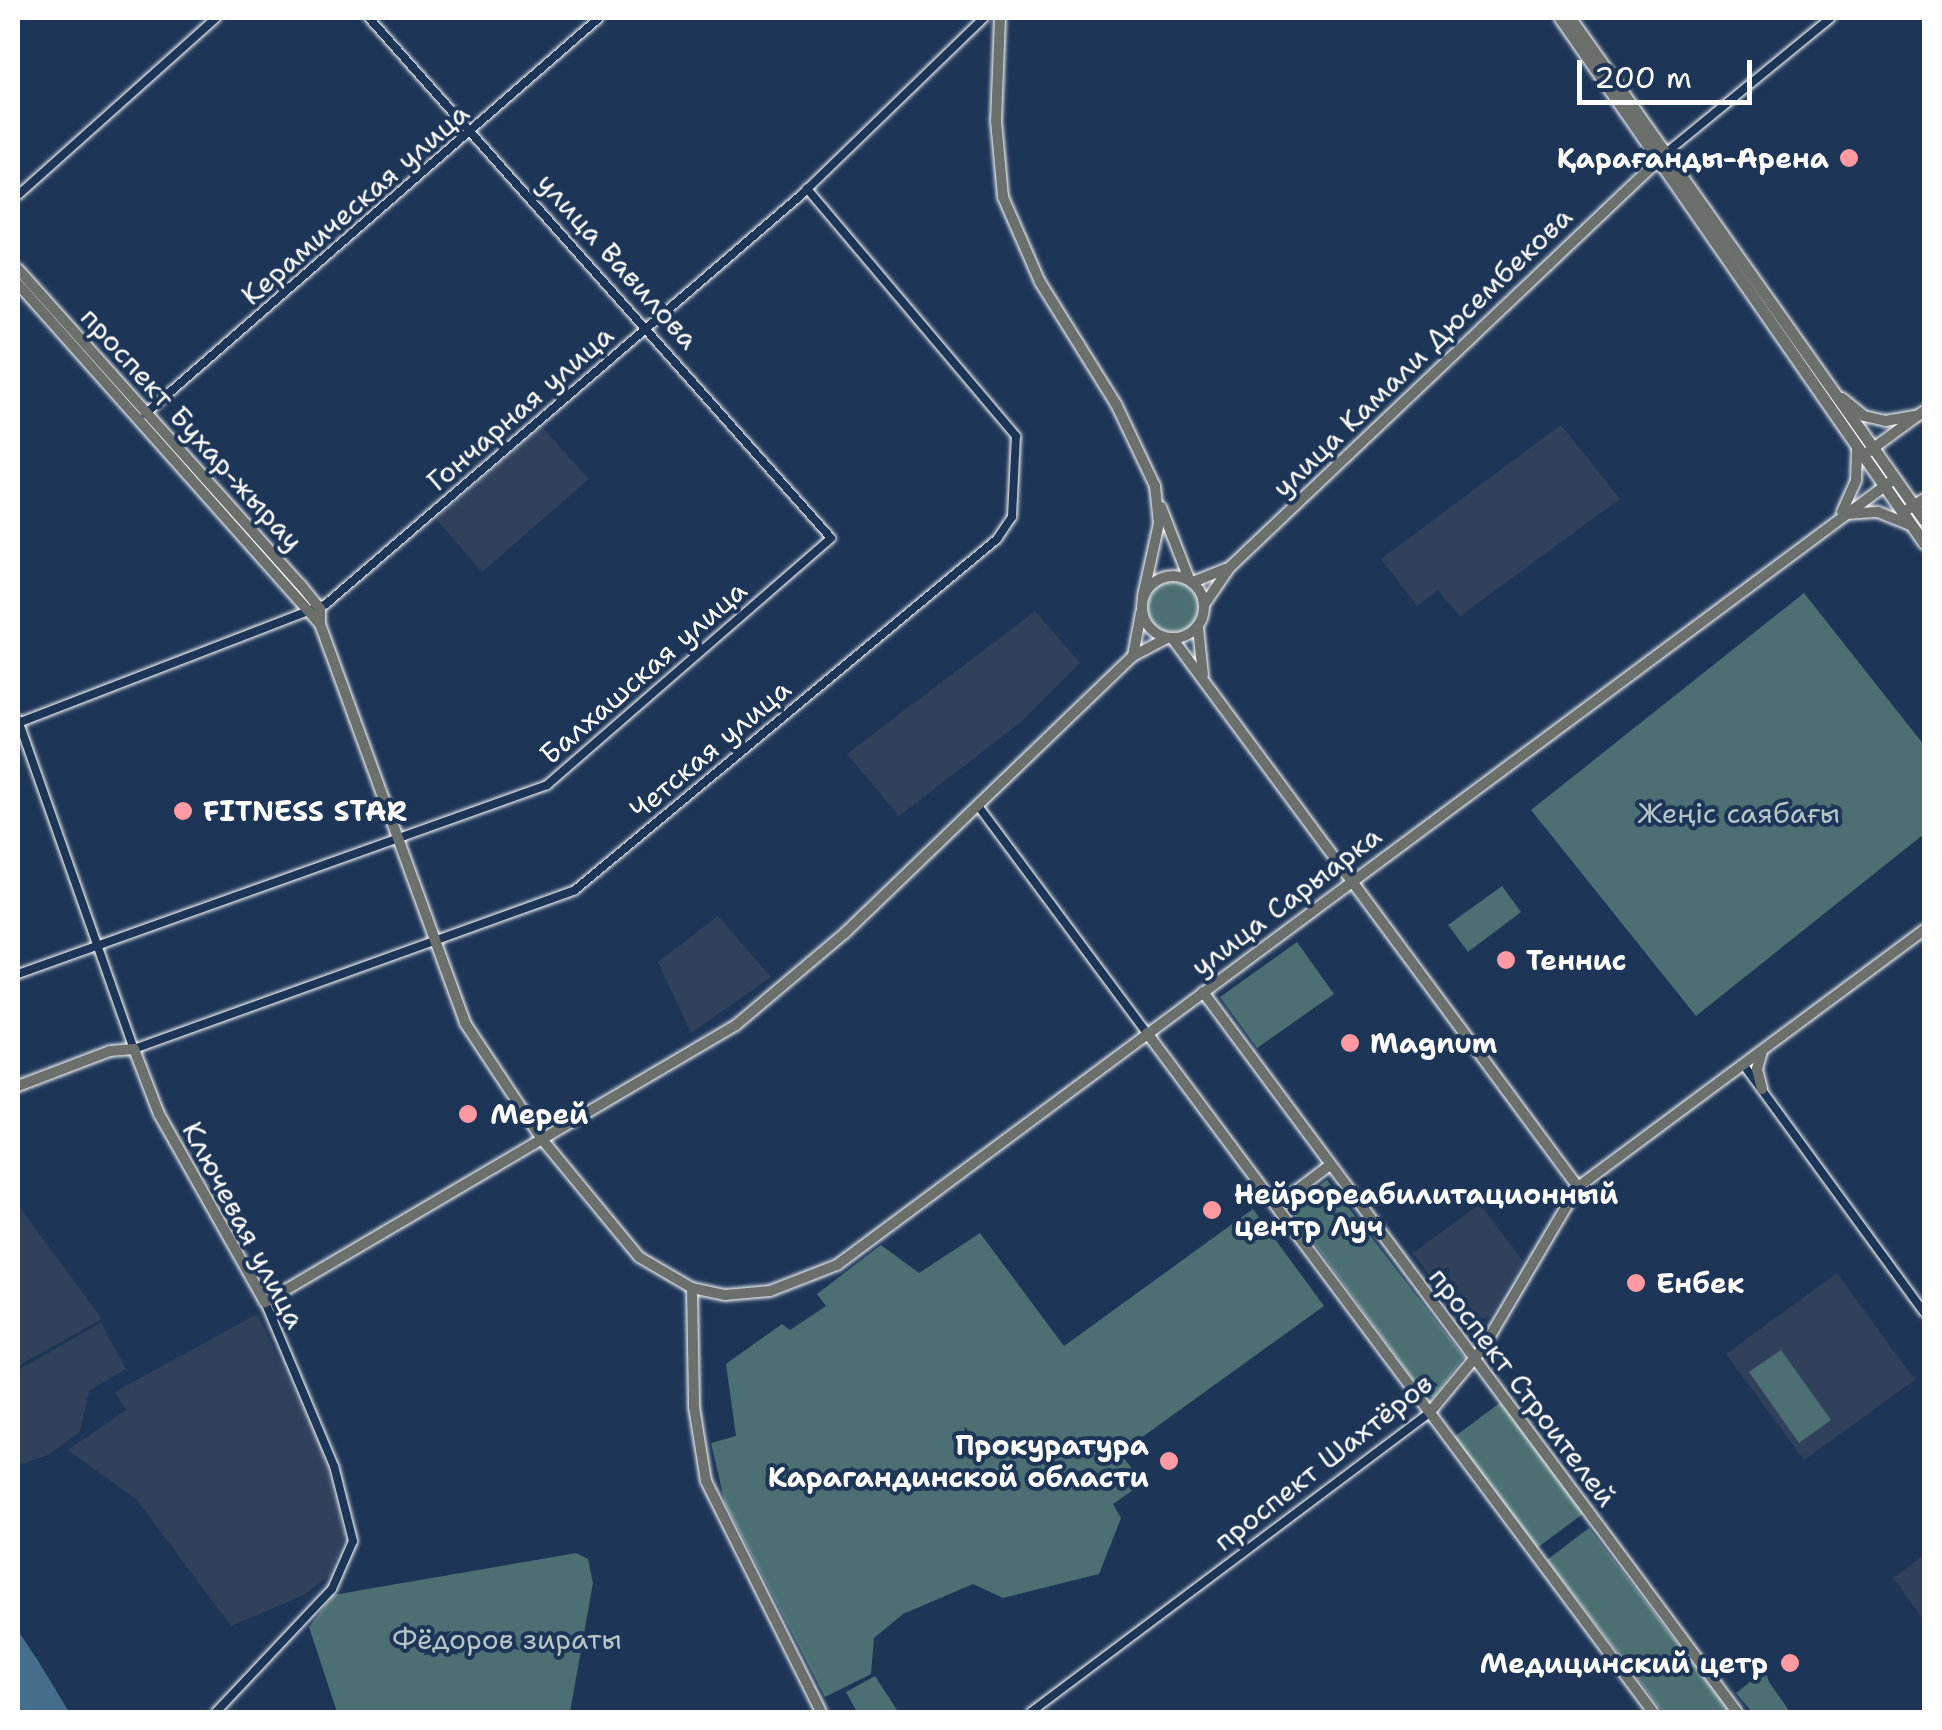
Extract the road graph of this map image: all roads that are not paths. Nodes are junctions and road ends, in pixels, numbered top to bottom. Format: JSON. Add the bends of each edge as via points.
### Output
{"nodes":[{"id":1,"x":216,"y":18,"type":"edge"},
{"id":2,"x":369,"y":18,"type":"edge"},
{"id":3,"x":599,"y":18,"type":"edge"},
{"id":4,"x":984,"y":18,"type":"edge"},
{"id":5,"x":1000,"y":18,"type":"edge"},
{"id":6,"x":1560,"y":18,"type":"edge"},
{"id":7,"x":1570,"y":18,"type":"edge"},
{"id":8,"x":1831,"y":18,"type":"edge"},
{"id":9,"x":473,"y":131,"type":"junction"},
{"id":10,"x":1663,"y":155,"type":"junction"},
{"id":11,"x":807,"y":189,"type":"junction"},
{"id":12,"x":18,"y":195,"type":"edge"},
{"id":13,"x":18,"y":269,"type":"edge"},
{"id":14,"x":18,"y":284,"type":"edge"},
{"id":15,"x":646,"y":328,"type":"junction"},
{"id":16,"x":1835,"y":393,"type":"junction"},
{"id":17,"x":1921,"y":413,"type":"edge"},
{"id":18,"x":143,"y":416,"type":"junction"},
{"id":19,"x":1865,"y":450,"type":"junction"},
{"id":20,"x":1890,"y":482,"type":"junction"},
{"id":21,"x":1158,"y":502,"type":"junction"},
{"id":22,"x":1914,"y":506,"type":"edge"},
{"id":23,"x":1841,"y":515,"type":"junction"},
{"id":24,"x":1919,"y":524,"type":"edge"},
{"id":25,"x":831,"y":538,"type":"joint"},
{"id":26,"x":1924,"y":543,"type":"edge"},
{"id":27,"x":1230,"y":567,"type":"junction"},
{"id":28,"x":1191,"y":581,"type":"junction"},
{"id":29,"x":1142,"y":602,"type":"junction"},
{"id":30,"x":1204,"y":605,"type":"junction"},
{"id":31,"x":316,"y":611,"type":"junction"},
{"id":32,"x":1201,"y":620,"type":"junction"},
{"id":33,"x":1170,"y":638,"type":"junction"},
{"id":34,"x":1133,"y":656,"type":"junction"},
{"id":35,"x":1206,"y":685,"type":"junction"},
{"id":36,"x":18,"y":722,"type":"edge"},
{"id":37,"x":980,"y":807,"type":"junction"},
{"id":38,"x":400,"y":840,"type":"junction"},
{"id":39,"x":1351,"y":880,"type":"junction"},
{"id":40,"x":1924,"y":930,"type":"edge"},
{"id":41,"x":436,"y":940,"type":"junction"},
{"id":42,"x":100,"y":943,"type":"junction"},
{"id":43,"x":18,"y":974,"type":"edge"},
{"id":44,"x":1202,"y":992,"type":"junction"},
{"id":45,"x":1147,"y":1033,"type":"junction"},
{"id":46,"x":1765,"y":1048,"type":"junction"},
{"id":47,"x":134,"y":1049,"type":"junction"},
{"id":48,"x":1744,"y":1064,"type":"junction"},
{"id":49,"x":18,"y":1086,"type":"edge"},
{"id":50,"x":1762,"y":1088,"type":"junction"},
{"id":51,"x":541,"y":1138,"type":"junction"},
{"id":52,"x":1330,"y":1165,"type":"junction"},
{"id":53,"x":1578,"y":1188,"type":"junction"},
{"id":54,"x":1276,"y":1206,"type":"junction"},
{"id":55,"x":692,"y":1288,"type":"junction"},
{"id":56,"x":265,"y":1302,"type":"junction"},
{"id":57,"x":1924,"y":1312,"type":"edge"},
{"id":58,"x":1475,"y":1359,"type":"junction"},
{"id":59,"x":1430,"y":1412,"type":"junction"},
{"id":60,"x":216,"y":1712,"type":"edge"},
{"id":61,"x":821,"y":1712,"type":"edge"},
{"id":62,"x":1031,"y":1712,"type":"edge"},
{"id":63,"x":1653,"y":1712,"type":"edge"},
{"id":64,"x":1736,"y":1712,"type":"edge"}],
"edges":[{"from":1,"to":12,"type":"street"},
{"from":2,"to":9,"type":"street","name":"улица Вавилова"},
{"from":3,"to":9,"type":"street","name":"Керамическая улица"},
{"from":4,"to":11,"type":"street","name":"Гончарная улица"},
{"from":5,"to":21,"type":"main road","via":[[996,150],[1011,226],[1142,452]]},
{"from":6,"to":10,"type":"highway"},
{"from":7,"to":10,"type":"highway"},
{"from":8,"to":10,"type":"street","name":"улица Камали Дюсембекова"},
{"from":9,"to":15,"type":"street","name":"улица Вавилова"},
{"from":9,"to":18,"type":"street","name":"Керамическая улица"},
{"from":10,"to":16,"type":"highway"},
{"from":10,"to":19,"type":"highway"},
{"from":10,"to":27,"type":"main road","name":"улица Камали Дюсембекова"},
{"from":11,"to":15,"type":"street","name":"Гончарная улица"},
{"from":11,"to":41,"type":"street","name":"Четская улица","via":[[1016,436],[1012,517],[997,539],[574,890]]},
{"from":13,"to":18,"type":"main road","name":"проспект Бухар-жырау"},
{"from":14,"to":18,"type":"main road","name":"проспект Бухар-жырау"},
{"from":15,"to":25,"type":"street","name":"улица Вавилова"},
{"from":15,"to":31,"type":"street","name":"Гончарная улица"},
{"from":16,"to":17,"type":"main road","via":[[1864,416],[1884,421]]},
{"from":16,"to":19,"type":"highway"},
{"from":17,"to":19,"type":"main road"},
{"from":18,"to":31,"type":"main road","name":"проспект Бухар-жырау"},
{"from":19,"to":20,"type":"highway"},
{"from":19,"to":23,"type":"main road"},
{"from":20,"to":22,"type":"highway"},
{"from":20,"to":23,"type":"main road","name":"улица Сарыарка"},
{"from":21,"to":28,"type":"main road"},
{"from":21,"to":29,"type":"main road"},
{"from":22,"to":24,"type":"highway"},
{"from":23,"to":24,"type":"main road","via":[[1878,512]]},
{"from":23,"to":39,"type":"main road","name":"улица Сарыарка"},
{"from":24,"to":26,"type":"highway"},
{"from":25,"to":38,"type":"street","name":"Балхашская улица","via":[[556,780]]},
{"from":27,"to":28,"type":"main road"},
{"from":27,"to":30,"type":"main road"},
{"from":28,"to":29,"type":"main road","via":[[1160,578]]},
{"from":28,"to":30,"type":"main road"},
{"from":29,"to":33,"type":"main road","via":[[1148,627]]},
{"from":29,"to":34,"type":"main road"},
{"from":30,"to":32,"type":"main road"},
{"from":31,"to":36,"type":"street","name":"Гончарная улица"},
{"from":31,"to":38,"type":"main road"},
{"from":32,"to":33,"type":"main road","via":[[1190,634]]},
{"from":32,"to":35,"type":"main road","via":[[1196,644]]},
{"from":33,"to":34,"type":"main road"},
{"from":33,"to":35,"type":"main road"},
{"from":34,"to":37,"type":"main road"},
{"from":35,"to":39,"type":"main road"},
{"from":36,"to":42,"type":"street","name":"Ключевая улица"},
{"from":37,"to":45,"type":"street"},
{"from":37,"to":51,"type":"main road","via":[[756,1010]]},
{"from":38,"to":41,"type":"main road"},
{"from":38,"to":42,"type":"street","name":"Балхашская улица"},
{"from":39,"to":44,"type":"main road","name":"улица Сарыарка"},
{"from":39,"to":53,"type":"main road"},
{"from":40,"to":46,"type":"main road","name":"проспект Шахтёров"},
{"from":41,"to":47,"type":"street","name":"Четская улица"},
{"from":41,"to":51,"type":"main road","via":[[465,1023]]},
{"from":42,"to":43,"type":"street","name":"Балхашская улица"},
{"from":42,"to":47,"type":"street","name":"Ключевая улица"},
{"from":44,"to":45,"type":"main road","name":"улица Сарыарка"},
{"from":44,"to":52,"type":"main road","name":"проспект Строителей"},
{"from":45,"to":54,"type":"main road"},
{"from":45,"to":55,"type":"main road","name":"улица Сарыарка","via":[[837,1264],[770,1291]]},
{"from":46,"to":48,"type":"main road","name":"проспект Шахтёров"},
{"from":46,"to":50,"type":"main road","via":[[1757,1067]]},
{"from":47,"to":49,"type":"main road","name":"Четская улица","via":[[110,1050]]},
{"from":47,"to":56,"type":"main road","name":"Ключевая улица","via":[[159,1114]]},
{"from":48,"to":50,"type":"street"},
{"from":48,"to":53,"type":"main road","name":"проспект Шахтёров"},
{"from":50,"to":57,"type":"street"},
{"from":51,"to":55,"type":"main road","via":[[622,1241]]},
{"from":51,"to":56,"type":"main road"},
{"from":52,"to":54,"type":"main road"},
{"from":52,"to":58,"type":"main road","name":"проспект Строителей"},
{"from":53,"to":58,"type":"main road","name":"проспект Шахтёров"},
{"from":54,"to":59,"type":"main road"},
{"from":55,"to":61,"type":"main road","via":[[694,1406],[706,1482]]},
{"from":56,"to":60,"type":"street","name":"Ключевая улица","via":[[334,1466],[353,1541],[332,1588]]},
{"from":58,"to":59,"type":"main road","name":"проспект Шахтёров"},
{"from":58,"to":64,"type":"main road","name":"проспект Строителей"},
{"from":59,"to":62,"type":"street","name":"проспект Шахтёров"},
{"from":59,"to":63,"type":"main road"}]}
